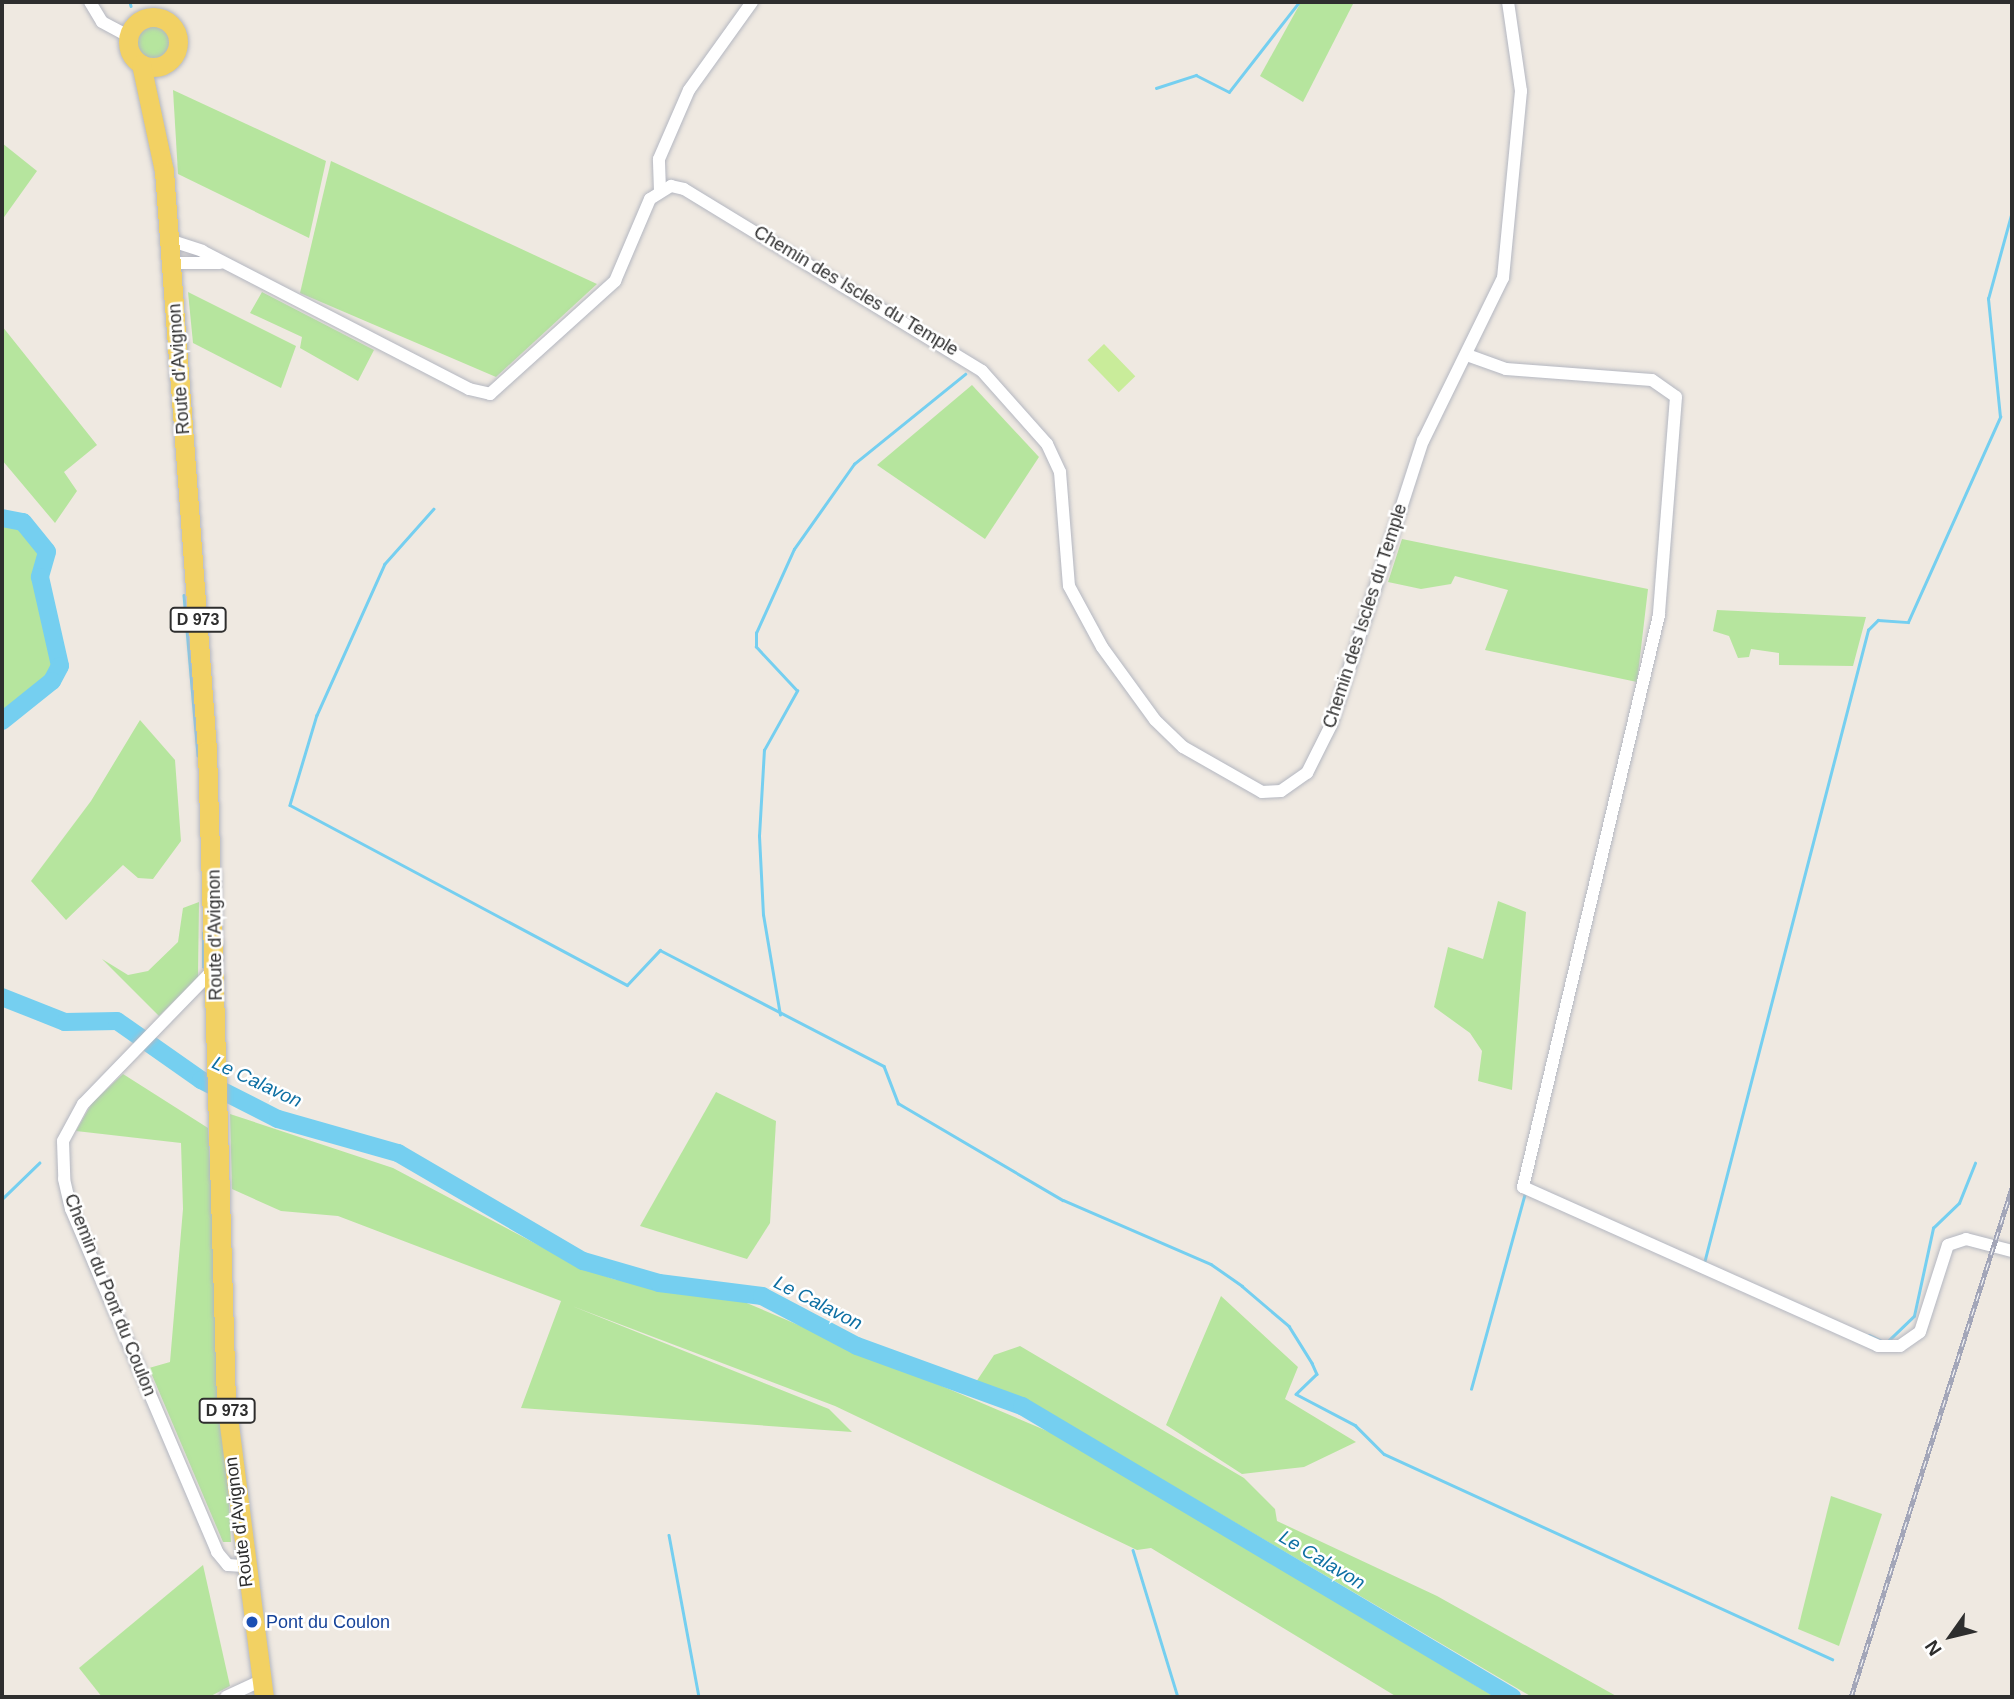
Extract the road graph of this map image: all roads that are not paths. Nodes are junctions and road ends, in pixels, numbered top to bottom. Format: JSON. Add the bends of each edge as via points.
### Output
{"nodes":[{"id":1,"x":90,"y":2,"type":"edge"},
{"id":2,"x":140,"y":2,"type":"edge"},
{"id":3,"x":752,"y":2,"type":"edge"},
{"id":4,"x":1508,"y":2,"type":"edge"},
{"id":5,"x":159,"y":10,"type":"edge"},
{"id":6,"x":133,"y":29,"type":"junction"},
{"id":7,"x":141,"y":64,"type":"junction"},
{"id":8,"x":165,"y":64,"type":"junction"},
{"id":9,"x":164,"y":171,"type":"junction"},
{"id":10,"x":660,"y":191,"type":"junction"},
{"id":11,"x":169,"y":240,"type":"junction"},
{"id":12,"x":171,"y":263,"type":"junction"},
{"id":13,"x":227,"y":264,"type":"junction"},
{"id":14,"x":1466,"y":355,"type":"junction"},
{"id":15,"x":216,"y":968,"type":"junction"},
{"id":16,"x":2012,"y":1251,"type":"edge"},
{"id":17,"x":244,"y":1566,"type":"junction"},
{"id":18,"x":262,"y":1689,"type":"edge"},
{"id":19,"x":226,"y":1697,"type":"edge"}],
"edges":[{"from":1,"to":6,"type":"street","via":[[102,22]]},
{"from":2,"to":6,"type":"main road"},
{"from":3,"to":10,"type":"street","via":[[700,68],[659,159]]},
{"from":4,"to":14,"type":"street","name":"Chemin des Iscles du Temple","via":[[1521,91],[1510,249]]},
{"from":5,"to":6,"type":"main road"},
{"from":5,"to":8,"type":"main road","via":[[179,40]]},
{"from":6,"to":7,"type":"main road","via":[[130,52]]},
{"from":7,"to":8,"type":"main road"},
{"from":7,"to":9,"type":"main road","name":"Route d'Avignon","number":"D 973"},
{"from":8,"to":9,"type":"main road","name":"Route d'Avignon","number":"D 973"},
{"from":9,"to":11,"type":"main road","name":"Route d'Avignon","number":"D 973"},
{"from":10,"to":13,"type":"street","via":[[603,295],[491,394],[468,389]]},
{"from":10,"to":14,"type":"street","name":"Chemin des Iscles du Temple","via":[[684,189],[706,200],[982,372],[1047,444],[1060,472],[1069,586],[1101,647],[1155,720],[1183,747],[1262,792],[1297,785],[1331,725],[1407,484]]},
{"from":11,"to":12,"type":"main road","name":"Route d'Avignon","number":"D 973"},
{"from":11,"to":13,"type":"street"},
{"from":12,"to":13,"type":"street"},
{"from":12,"to":15,"type":"main road","name":"Route d'Avignon","number":"D 973"},
{"from":14,"to":16,"type":"street","via":[[1506,369],[1652,380],[1676,397],[1658,615],[1523,1187],[1878,1346],[1900,1346],[1920,1332],[1948,1245],[1966,1239]]},
{"from":15,"to":17,"type":"main road","name":"Route d'Avignon","number":"D 973","via":[[226,1401]]},
{"from":15,"to":17,"type":"street","name":"Chemin du Pont du Coulon","via":[[83,1104],[63,1141],[71,1209],[217,1552],[229,1565]]},
{"from":17,"to":18,"type":"main road","name":"Route d'Avignon","number":"D 973"},
{"from":18,"to":19,"type":"street"}]}
